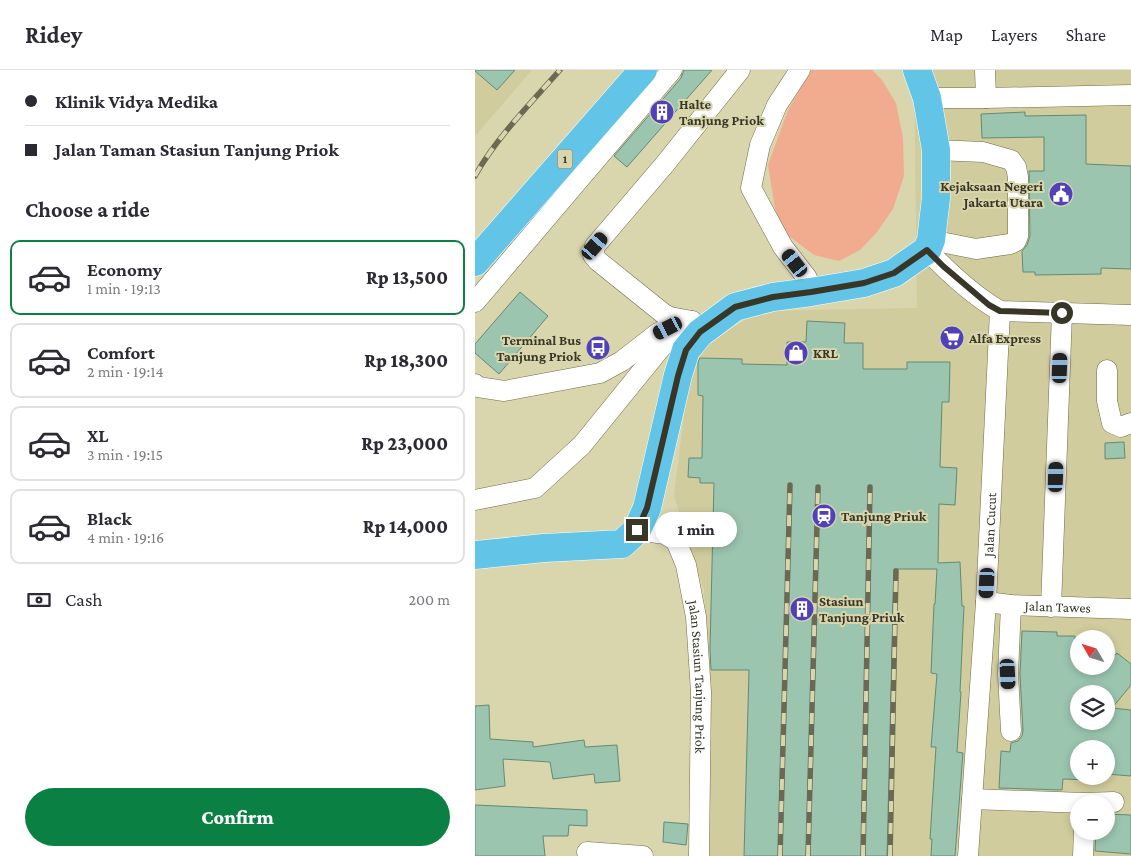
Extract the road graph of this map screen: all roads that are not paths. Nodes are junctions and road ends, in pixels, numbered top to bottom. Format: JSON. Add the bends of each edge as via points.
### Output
{"nodes":[{"id":1,"x":643,"y":70,"type":"edge"},
{"id":2,"x":672,"y":70,"type":"edge"},
{"id":3,"x":740,"y":70,"type":"edge"},
{"id":4,"x":800,"y":70,"type":"edge"},
{"id":5,"x":917,"y":70,"type":"edge"},
{"id":6,"x":985,"y":70,"type":"edge"},
{"id":7,"x":1131,"y":95,"type":"edge"},
{"id":8,"x":927,"y":98,"type":"junction"},
{"id":9,"x":986,"y":98,"type":"junction"},
{"id":10,"x":936,"y":150,"type":"junction"},
{"id":11,"x":539,"y":227,"type":"junction"},
{"id":12,"x":929,"y":245,"type":"junction"},
{"id":13,"x":481,"y":255,"type":"edge"},
{"id":14,"x":811,"y":292,"type":"junction"},
{"id":15,"x":475,"y":302,"type":"edge"},
{"id":16,"x":735,"y":307,"type":"junction"},
{"id":17,"x":1000,"y":311,"type":"junction"},
{"id":18,"x":1062,"y":313,"type":"junction"},
{"id":19,"x":1131,"y":315,"type":"edge"},
{"id":20,"x":692,"y":321,"type":"junction"},
{"id":21,"x":1107,"y":370,"type":"dead end"},
{"id":22,"x":475,"y":384,"type":"edge"},
{"id":23,"x":1131,"y":423,"type":"edge"},
{"id":24,"x":475,"y":500,"type":"edge"},
{"id":25,"x":637,"y":530,"type":"junction"},
{"id":26,"x":475,"y":555,"type":"edge"},
{"id":27,"x":985,"y":602,"type":"junction"},
{"id":28,"x":1011,"y":605,"type":"junction"},
{"id":29,"x":1051,"y":606,"type":"junction"},
{"id":30,"x":1131,"y":610,"type":"edge"},
{"id":31,"x":981,"y":674,"type":"junction"},
{"id":32,"x":1008,"y":674,"type":"junction"},
{"id":33,"x":1011,"y":731,"type":"dead end"},
{"id":34,"x":972,"y":799,"type":"junction"},
{"id":35,"x":1070,"y":802,"type":"edge"},
{"id":36,"x":1084,"y":840,"type":"edge"},
{"id":37,"x":587,"y":852,"type":"dead end"},
{"id":38,"x":643,"y":856,"type":"edge"},
{"id":39,"x":699,"y":856,"type":"edge"},
{"id":40,"x":968,"y":856,"type":"edge"},
{"id":41,"x":1083,"y":856,"type":"edge"}],
"edges":[{"from":1,"to":13,"type":"highway","number":"1"},
{"from":2,"to":11,"type":"street"},
{"from":3,"to":20,"type":"street","via":[[595,246],[593,255],[663,314]]},
{"from":4,"to":14,"type":"street","via":[[777,105],[760,145],[751,188],[783,248],[807,278]]},
{"from":5,"to":8,"type":"highway"},
{"from":6,"to":9,"type":"street"},
{"from":7,"to":9,"type":"street"},
{"from":8,"to":9,"type":"street"},
{"from":8,"to":10,"type":"highway"},
{"from":10,"to":12,"type":"highway","via":[[936,198]]},
{"from":10,"to":12,"type":"street","via":[[983,152],[1011,160],[1018,177],[1018,236],[1010,244],[976,249]]},
{"from":11,"to":13,"type":"street","via":[[520,237],[494,243]]},
{"from":11,"to":15,"type":"street"},
{"from":12,"to":14,"type":"highway","via":[[894,273],[864,283]]},
{"from":12,"to":17,"type":"street","via":[[943,266]]},
{"from":14,"to":16,"type":"highway"},
{"from":16,"to":20,"type":"street"},
{"from":16,"to":25,"type":"highway","via":[[700,332],[686,350],[647,508]]},
{"from":17,"to":18,"type":"street"},
{"from":17,"to":27,"type":"street","name":"Jalan Cucut"},
{"from":18,"to":19,"type":"street"},
{"from":18,"to":29,"type":"street"},
{"from":20,"to":22,"type":"street","via":[[658,333],[622,361],[600,373],[504,391]]},
{"from":20,"to":24,"type":"street","via":[[664,344],[583,445],[535,488]]},
{"from":21,"to":23,"type":"street","via":[[1107,401],[1112,423],[1121,427]]},
{"from":25,"to":26,"type":"highway","via":[[622,544]]},
{"from":25,"to":39,"type":"street","name":"Jalan Stasiun Tanjung Priok","via":[[665,534],[676,541],[686,565],[696,617],[701,692]]},
{"from":27,"to":28,"type":"street","name":"Jalan Tawes"},
{"from":27,"to":31,"type":"street","name":"Jalan Cucut"},
{"from":28,"to":29,"type":"street","name":"Jalan Tawes"},
{"from":28,"to":32,"type":"street"},
{"from":29,"to":30,"type":"street","name":"Jalan Tawes"},
{"from":31,"to":32,"type":"street"},
{"from":31,"to":34,"type":"street","name":"Jalan Cucut"},
{"from":32,"to":33,"type":"street"},
{"from":34,"to":35,"type":"street"},
{"from":34,"to":40,"type":"street","name":"Jalan Cucut"},
{"from":36,"to":41,"type":"street"},
{"from":37,"to":38,"type":"street"}]}
